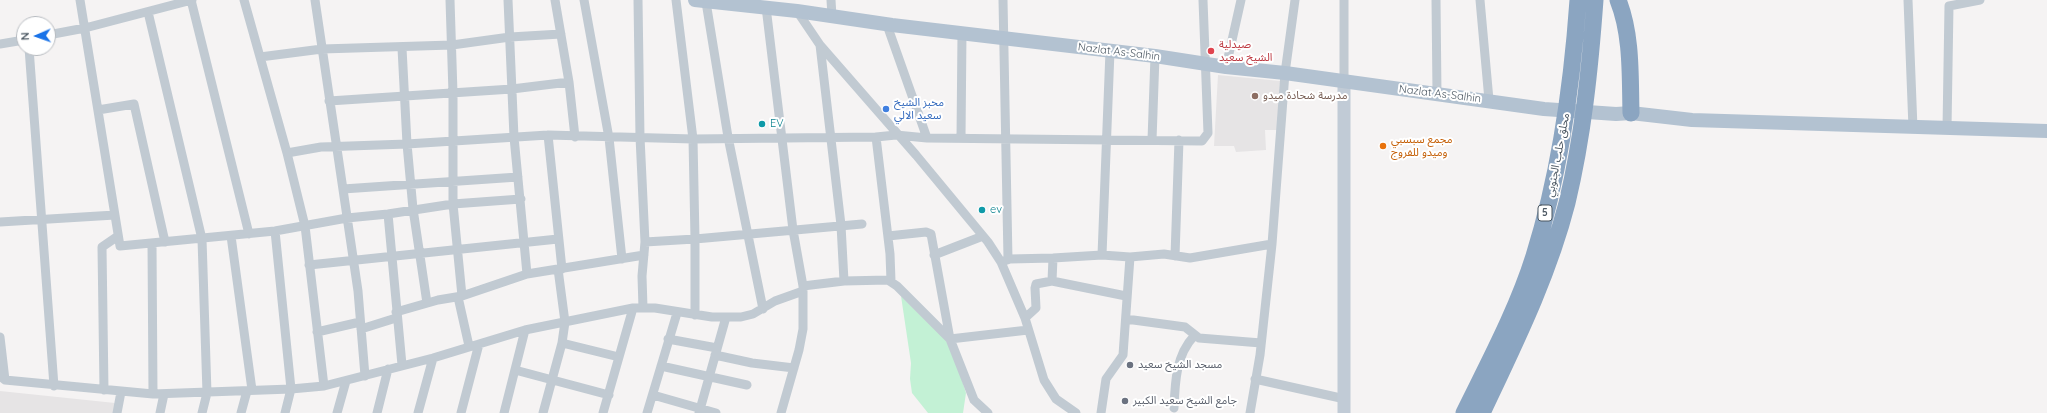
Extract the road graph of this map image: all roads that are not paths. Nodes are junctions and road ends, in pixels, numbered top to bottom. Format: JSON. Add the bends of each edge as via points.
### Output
{"nodes":[{"id":1,"x":80,"y":0,"type":"edge"},
{"id":2,"x":192,"y":0,"type":"edge"},
{"id":3,"x":244,"y":0,"type":"edge"},
{"id":4,"x":315,"y":0,"type":"edge"},
{"id":5,"x":450,"y":0,"type":"edge"},
{"id":6,"x":508,"y":0,"type":"edge"},
{"id":7,"x":555,"y":0,"type":"edge"},
{"id":8,"x":584,"y":0,"type":"edge"},
{"id":9,"x":638,"y":0,"type":"edge"},
{"id":10,"x":676,"y":0,"type":"edge"},
{"id":11,"x":831,"y":0,"type":"edge"},
{"id":12,"x":1003,"y":0,"type":"edge"},
{"id":13,"x":1203,"y":0,"type":"edge"},
{"id":14,"x":1240,"y":0,"type":"edge"},
{"id":15,"x":1295,"y":0,"type":"edge"},
{"id":16,"x":1344,"y":0,"type":"edge"},
{"id":17,"x":1436,"y":0,"type":"edge"},
{"id":18,"x":1480,"y":0,"type":"edge"},
{"id":19,"x":1578,"y":0,"type":"edge"},
{"id":20,"x":1595,"y":0,"type":"edge"},
{"id":21,"x":1618,"y":0,"type":"edge"},
{"id":22,"x":1908,"y":0,"type":"edge"},
{"id":23,"x":1980,"y":0,"type":"edge"},
{"id":24,"x":700,"y":1,"type":"edge"},
{"id":25,"x":744,"y":2,"type":"edge"},
{"id":26,"x":766,"y":7,"type":"junction"},
{"id":27,"x":788,"y":7,"type":"edge"},
{"id":28,"x":148,"y":12,"type":"junction"},
{"id":29,"x":832,"y":16,"type":"junction"},
{"id":30,"x":886,"y":25,"type":"junction"},
{"id":31,"x":84,"y":28,"type":"junction"},
{"id":32,"x":962,"y":33,"type":"junction"},
{"id":33,"x":56,"y":34,"type":"edge"},
{"id":34,"x":561,"y":34,"type":"junction"},
{"id":35,"x":510,"y":37,"type":"junction"},
{"id":36,"x":1004,"y":37,"type":"junction"},
{"id":37,"x":16,"y":41,"type":"edge"},
{"id":38,"x":0,"y":44,"type":"edge"},
{"id":39,"x":452,"y":45,"type":"junction"},
{"id":40,"x":820,"y":46,"type":"junction"},
{"id":41,"x":402,"y":48,"type":"junction"},
{"id":42,"x":322,"y":49,"type":"junction"},
{"id":43,"x":1110,"y":51,"type":"junction"},
{"id":44,"x":30,"y":56,"type":"edge"},
{"id":45,"x":1155,"y":56,"type":"junction"},
{"id":46,"x":260,"y":57,"type":"junction"},
{"id":47,"x":1204,"y":64,"type":"junction"},
{"id":48,"x":1226,"y":67,"type":"junction"},
{"id":49,"x":1285,"y":73,"type":"junction"},
{"id":50,"x":569,"y":82,"type":"junction"},
{"id":51,"x":1344,"y":82,"type":"junction"},
{"id":52,"x":512,"y":89,"type":"junction"},
{"id":53,"x":453,"y":93,"type":"junction"},
{"id":54,"x":1437,"y":93,"type":"junction"},
{"id":55,"x":404,"y":95,"type":"junction"},
{"id":56,"x":1489,"y":100,"type":"junction"},
{"id":57,"x":329,"y":101,"type":"junction"},
{"id":58,"x":98,"y":110,"type":"junction"},
{"id":59,"x":1624,"y":114,"type":"junction"},
{"id":60,"x":1913,"y":128,"type":"junction"},
{"id":61,"x":1947,"y":128,"type":"junction"},
{"id":62,"x":2047,"y":130,"type":"edge"},
{"id":63,"x":896,"y":134,"type":"junction"},
{"id":64,"x":548,"y":135,"type":"junction"},
{"id":65,"x":514,"y":137,"type":"junction"},
{"id":66,"x":575,"y":137,"type":"junction"},
{"id":67,"x":640,"y":137,"type":"junction"},
{"id":68,"x":728,"y":137,"type":"junction"},
{"id":69,"x":781,"y":137,"type":"junction"},
{"id":70,"x":831,"y":137,"type":"junction"},
{"id":71,"x":876,"y":137,"type":"junction"},
{"id":72,"x":609,"y":138,"type":"junction"},
{"id":73,"x":927,"y":138,"type":"junction"},
{"id":74,"x":961,"y":138,"type":"junction"},
{"id":75,"x":693,"y":139,"type":"junction"},
{"id":76,"x":1005,"y":139,"type":"junction"},
{"id":77,"x":1108,"y":139,"type":"junction"},
{"id":78,"x":1152,"y":140,"type":"junction"},
{"id":79,"x":1179,"y":140,"type":"junction"},
{"id":80,"x":453,"y":141,"type":"junction"},
{"id":81,"x":407,"y":144,"type":"junction"},
{"id":82,"x":337,"y":148,"type":"junction"},
{"id":83,"x":287,"y":152,"type":"junction"},
{"id":84,"x":518,"y":177,"type":"junction"},
{"id":85,"x":453,"y":181,"type":"junction"},
{"id":86,"x":410,"y":184,"type":"junction"},
{"id":87,"x":343,"y":189,"type":"junction"},
{"id":88,"x":521,"y":199,"type":"junction"},
{"id":89,"x":453,"y":204,"type":"junction"},
{"id":90,"x":413,"y":210,"type":"junction"},
{"id":91,"x":388,"y":214,"type":"junction"},
{"id":92,"x":115,"y":215,"type":"junction"},
{"id":93,"x":347,"y":218,"type":"junction"},
{"id":94,"x":42,"y":219,"type":"junction"},
{"id":95,"x":0,"y":222,"type":"edge"},
{"id":96,"x":862,"y":224,"type":"dead end"},
{"id":97,"x":841,"y":225,"type":"junction"},
{"id":98,"x":305,"y":226,"type":"junction"},
{"id":99,"x":793,"y":230,"type":"junction"},
{"id":100,"x":275,"y":231,"type":"junction"},
{"id":101,"x":249,"y":234,"type":"junction"},
{"id":102,"x":746,"y":234,"type":"junction"},
{"id":103,"x":118,"y":236,"type":"junction"},
{"id":104,"x":230,"y":236,"type":"junction"},
{"id":105,"x":888,"y":236,"type":"junction"},
{"id":106,"x":983,"y":236,"type":"junction"},
{"id":107,"x":202,"y":239,"type":"junction"},
{"id":108,"x":558,"y":239,"type":"junction"},
{"id":109,"x":695,"y":239,"type":"junction"},
{"id":110,"x":165,"y":242,"type":"junction"},
{"id":111,"x":524,"y":242,"type":"junction"},
{"id":112,"x":645,"y":242,"type":"junction"},
{"id":113,"x":152,"y":243,"type":"junction"},
{"id":114,"x":1272,"y":244,"type":"junction"},
{"id":115,"x":456,"y":250,"type":"junction"},
{"id":116,"x":420,"y":254,"type":"junction"},
{"id":117,"x":644,"y":255,"type":"junction"},
{"id":118,"x":934,"y":255,"type":"junction"},
{"id":119,"x":1102,"y":255,"type":"junction"},
{"id":120,"x":1130,"y":256,"type":"junction"},
{"id":121,"x":1175,"y":256,"type":"junction"},
{"id":122,"x":391,"y":257,"type":"junction"},
{"id":123,"x":1053,"y":258,"type":"junction"},
{"id":124,"x":622,"y":259,"type":"junction"},
{"id":125,"x":1004,"y":261,"type":"junction"},
{"id":126,"x":353,"y":262,"type":"junction"},
{"id":127,"x":309,"y":265,"type":"junction"},
{"id":128,"x":560,"y":269,"type":"junction"},
{"id":129,"x":527,"y":274,"type":"junction"},
{"id":130,"x":844,"y":281,"type":"junction"},
{"id":131,"x":891,"y":281,"type":"junction"},
{"id":132,"x":1052,"y":281,"type":"junction"},
{"id":133,"x":803,"y":288,"type":"junction"},
{"id":134,"x":460,"y":296,"type":"junction"},
{"id":135,"x":1126,"y":296,"type":"junction"},
{"id":136,"x":427,"y":303,"type":"junction"},
{"id":137,"x":638,"y":308,"type":"junction"},
{"id":138,"x":763,"y":309,"type":"junction"},
{"id":139,"x":677,"y":313,"type":"junction"},
{"id":140,"x":396,"y":315,"type":"junction"},
{"id":141,"x":695,"y":315,"type":"junction"},
{"id":142,"x":726,"y":317,"type":"junction"},
{"id":143,"x":1025,"y":318,"type":"junction"},
{"id":144,"x":1126,"y":319,"type":"junction"},
{"id":145,"x":565,"y":322,"type":"junction"},
{"id":146,"x":361,"y":326,"type":"junction"},
{"id":147,"x":525,"y":330,"type":"junction"},
{"id":148,"x":1028,"y":330,"type":"junction"},
{"id":149,"x":317,"y":332,"type":"junction"},
{"id":150,"x":1194,"y":336,"type":"junction"},
{"id":151,"x":0,"y":337,"type":"edge"},
{"id":152,"x":668,"y":339,"type":"junction"},
{"id":153,"x":950,"y":339,"type":"junction"},
{"id":154,"x":562,"y":343,"type":"junction"},
{"id":155,"x":1261,"y":343,"type":"junction"},
{"id":156,"x":479,"y":344,"type":"junction"},
{"id":157,"x":469,"y":346,"type":"junction"},
{"id":158,"x":716,"y":351,"type":"junction"},
{"id":159,"x":433,"y":358,"type":"junction"},
{"id":160,"x":619,"y":358,"type":"junction"},
{"id":161,"x":402,"y":365,"type":"junction"},
{"id":162,"x":661,"y":366,"type":"junction"},
{"id":163,"x":794,"y":368,"type":"junction"},
{"id":164,"x":388,"y":369,"type":"junction"},
{"id":165,"x":516,"y":370,"type":"junction"},
{"id":166,"x":365,"y":376,"type":"junction"},
{"id":167,"x":709,"y":376,"type":"junction"},
{"id":168,"x":3,"y":378,"type":"edge"},
{"id":169,"x":552,"y":379,"type":"junction"},
{"id":170,"x":1255,"y":379,"type":"junction"},
{"id":171,"x":346,"y":381,"type":"junction"},
{"id":172,"x":747,"y":385,"type":"dead end"},
{"id":173,"x":54,"y":386,"type":"junction"},
{"id":174,"x":324,"y":386,"type":"junction"},
{"id":175,"x":104,"y":390,"type":"junction"},
{"id":176,"x":291,"y":390,"type":"junction"},
{"id":177,"x":249,"y":391,"type":"junction"},
{"id":178,"x":121,"y":392,"type":"junction"},
{"id":179,"x":207,"y":393,"type":"junction"},
{"id":180,"x":153,"y":394,"type":"junction"},
{"id":181,"x":164,"y":394,"type":"junction"},
{"id":182,"x":609,"y":394,"type":"junction"},
{"id":183,"x":653,"y":395,"type":"junction"},
{"id":184,"x":1345,"y":399,"type":"junction"},
{"id":185,"x":1174,"y":408,"type":"dead end"},
{"id":186,"x":700,"y":411,"type":"edge"},
{"id":187,"x":117,"y":413,"type":"edge"},
{"id":188,"x":160,"y":413,"type":"edge"},
{"id":189,"x":202,"y":413,"type":"edge"},
{"id":190,"x":241,"y":413,"type":"edge"},
{"id":191,"x":285,"y":413,"type":"edge"},
{"id":192,"x":337,"y":413,"type":"edge"},
{"id":193,"x":377,"y":413,"type":"edge"},
{"id":194,"x":418,"y":413,"type":"edge"},
{"id":195,"x":461,"y":413,"type":"edge"},
{"id":196,"x":504,"y":413,"type":"edge"},
{"id":197,"x":543,"y":413,"type":"edge"},
{"id":198,"x":603,"y":413,"type":"edge"},
{"id":199,"x":647,"y":413,"type":"edge"},
{"id":200,"x":716,"y":413,"type":"edge"},
{"id":201,"x":781,"y":413,"type":"edge"},
{"id":202,"x":988,"y":413,"type":"edge"},
{"id":203,"x":1076,"y":413,"type":"edge"},
{"id":204,"x":1100,"y":413,"type":"edge"},
{"id":205,"x":1250,"y":413,"type":"edge"},
{"id":206,"x":1344,"y":413,"type":"edge"},
{"id":207,"x":1464,"y":413,"type":"edge"},
{"id":208,"x":1482,"y":413,"type":"edge"}],
"edges":[{"from":1,"to":31,"type":"street"},
{"from":2,"to":28,"type":"street"},
{"from":2,"to":101,"type":"street"},
{"from":3,"to":46,"type":"street"},
{"from":4,"to":42,"type":"street"},
{"from":5,"to":39,"type":"street"},
{"from":6,"to":35,"type":"street"},
{"from":7,"to":34,"type":"street"},
{"from":8,"to":72,"type":"street"},
{"from":9,"to":67,"type":"street"},
{"from":10,"to":75,"type":"street"},
{"from":11,"to":29,"type":"street"},
{"from":12,"to":36,"type":"street"},
{"from":13,"to":47,"type":"street"},
{"from":14,"to":48,"type":"street"},
{"from":15,"to":49,"type":"street"},
{"from":16,"to":51,"type":"street"},
{"from":17,"to":54,"type":"street"},
{"from":18,"to":56,"type":"street"},
{"from":19,"to":207,"type":"highway","name":"محلق حلب الجنوبي","number":"5","via":[[1574,66],[1563,137],[1534,256],[1514,309]]},
{"from":20,"to":208,"type":"highway","name":"محلق حلب الجنوبي","number":"5","via":[[1581,139],[1566,205],[1527,319]]},
{"from":21,"to":59,"type":"highway","via":[[1623,11],[1627,34]]},
{"from":22,"to":60,"type":"street"},
{"from":23,"to":61,"type":"street","via":[[1949,6]]},
{"from":24,"to":25,"type":"main road","name":"Nazlat As-Salhin"},
{"from":24,"to":68,"type":"street"},
{"from":25,"to":26,"type":"main road","name":"Nazlat As-Salhin"},
{"from":26,"to":27,"type":"main road","name":"Nazlat As-Salhin"},
{"from":26,"to":69,"type":"street"},
{"from":27,"to":29,"type":"main road","name":"Nazlat As-Salhin"},
{"from":27,"to":40,"type":"street"},
{"from":28,"to":31,"type":"street"},
{"from":28,"to":107,"type":"street"},
{"from":29,"to":30,"type":"main road","name":"Nazlat As-Salhin"},
{"from":30,"to":32,"type":"main road","name":"Nazlat As-Salhin"},
{"from":30,"to":73,"type":"street"},
{"from":31,"to":33,"type":"street"},
{"from":31,"to":58,"type":"street"},
{"from":32,"to":36,"type":"main road","name":"Nazlat As-Salhin"},
{"from":32,"to":74,"type":"street"},
{"from":34,"to":35,"type":"street"},
{"from":34,"to":50,"type":"street"},
{"from":35,"to":39,"type":"street"},
{"from":35,"to":52,"type":"street"},
{"from":36,"to":43,"type":"main road","name":"Nazlat As-Salhin"},
{"from":36,"to":76,"type":"street"},
{"from":37,"to":38,"type":"street"},
{"from":39,"to":41,"type":"street"},
{"from":39,"to":53,"type":"street"},
{"from":40,"to":63,"type":"street"},
{"from":40,"to":70,"type":"street"},
{"from":41,"to":42,"type":"street"},
{"from":41,"to":55,"type":"street"},
{"from":42,"to":46,"type":"street"},
{"from":42,"to":57,"type":"street"},
{"from":43,"to":45,"type":"main road","name":"Nazlat As-Salhin"},
{"from":43,"to":77,"type":"street"},
{"from":44,"to":94,"type":"street"},
{"from":45,"to":47,"type":"main road","name":"Nazlat As-Salhin"},
{"from":45,"to":78,"type":"street"},
{"from":46,"to":83,"type":"street"},
{"from":47,"to":48,"type":"main road","name":"Nazlat As-Salhin"},
{"from":47,"to":79,"type":"street","via":[[1208,133],[1202,141]]},
{"from":48,"to":49,"type":"main road","name":"Nazlat As-Salhin"},
{"from":49,"to":51,"type":"main road","name":"Nazlat As-Salhin"},
{"from":49,"to":114,"type":"street"},
{"from":50,"to":52,"type":"street"},
{"from":50,"to":66,"type":"street"},
{"from":51,"to":54,"type":"main road","name":"Nazlat As-Salhin"},
{"from":51,"to":184,"type":"main road"},
{"from":52,"to":53,"type":"street"},
{"from":52,"to":65,"type":"street"},
{"from":53,"to":55,"type":"street"},
{"from":53,"to":80,"type":"street"},
{"from":54,"to":56,"type":"main road","name":"Nazlat As-Salhin"},
{"from":55,"to":57,"type":"street"},
{"from":55,"to":81,"type":"street"},
{"from":56,"to":59,"type":"main road","name":"Nazlat As-Salhin","via":[[1544,109]]},
{"from":57,"to":82,"type":"street"},
{"from":58,"to":92,"type":"street"},
{"from":58,"to":110,"type":"street","via":[[134,104]]},
{"from":59,"to":60,"type":"main road","name":"Nazlat As-Salhin","via":[[1692,120]]},
{"from":60,"to":61,"type":"main road","name":"Nazlat As-Salhin"},
{"from":61,"to":62,"type":"main road","name":"Nazlat As-Salhin"},
{"from":63,"to":71,"type":"street"},
{"from":63,"to":73,"type":"street"},
{"from":63,"to":106,"type":"street"},
{"from":64,"to":65,"type":"street"},
{"from":64,"to":66,"type":"street"},
{"from":64,"to":108,"type":"street"},
{"from":65,"to":80,"type":"street"},
{"from":65,"to":84,"type":"street"},
{"from":66,"to":72,"type":"street"},
{"from":67,"to":72,"type":"street"},
{"from":67,"to":75,"type":"street"},
{"from":67,"to":112,"type":"street"},
{"from":68,"to":69,"type":"street"},
{"from":68,"to":75,"type":"street"},
{"from":68,"to":102,"type":"street"},
{"from":69,"to":70,"type":"street"},
{"from":69,"to":99,"type":"street"},
{"from":70,"to":71,"type":"street"},
{"from":70,"to":97,"type":"street"},
{"from":71,"to":105,"type":"street"},
{"from":72,"to":124,"type":"street"},
{"from":73,"to":74,"type":"street"},
{"from":74,"to":76,"type":"street"},
{"from":75,"to":109,"type":"street"},
{"from":76,"to":77,"type":"street"},
{"from":76,"to":125,"type":"street"},
{"from":77,"to":78,"type":"street"},
{"from":77,"to":119,"type":"street"},
{"from":78,"to":79,"type":"street"},
{"from":79,"to":121,"type":"street"},
{"from":80,"to":81,"type":"street"},
{"from":80,"to":85,"type":"street"},
{"from":81,"to":82,"type":"street"},
{"from":81,"to":86,"type":"street"},
{"from":82,"to":83,"type":"street","via":[[321,147]]},
{"from":82,"to":87,"type":"street"},
{"from":83,"to":98,"type":"street"},
{"from":84,"to":85,"type":"street"},
{"from":84,"to":88,"type":"street"},
{"from":85,"to":86,"type":"street"},
{"from":85,"to":89,"type":"street"},
{"from":86,"to":87,"type":"street"},
{"from":86,"to":90,"type":"street"},
{"from":87,"to":93,"type":"street"},
{"from":88,"to":89,"type":"street"},
{"from":88,"to":111,"type":"street"},
{"from":89,"to":90,"type":"street"},
{"from":89,"to":115,"type":"street"},
{"from":90,"to":91,"type":"street"},
{"from":90,"to":116,"type":"street"},
{"from":91,"to":93,"type":"street"},
{"from":91,"to":122,"type":"street"},
{"from":92,"to":94,"type":"street"},
{"from":92,"to":103,"type":"street"},
{"from":93,"to":98,"type":"street"},
{"from":93,"to":126,"type":"street"},
{"from":94,"to":95,"type":"street"},
{"from":94,"to":173,"type":"street"},
{"from":96,"to":97,"type":"street"},
{"from":97,"to":99,"type":"street"},
{"from":97,"to":130,"type":"street"},
{"from":98,"to":100,"type":"street"},
{"from":98,"to":127,"type":"street"},
{"from":99,"to":102,"type":"street"},
{"from":99,"to":133,"type":"street"},
{"from":100,"to":101,"type":"street"},
{"from":100,"to":176,"type":"street"},
{"from":101,"to":104,"type":"street"},
{"from":102,"to":109,"type":"street"},
{"from":102,"to":138,"type":"street"},
{"from":103,"to":113,"type":"street","via":[[120,246]]},
{"from":103,"to":175,"type":"street","via":[[102,248]]},
{"from":104,"to":107,"type":"street"},
{"from":104,"to":177,"type":"street"},
{"from":105,"to":118,"type":"street","via":[[929,232]]},
{"from":105,"to":131,"type":"street"},
{"from":106,"to":118,"type":"street"},
{"from":106,"to":125,"type":"street"},
{"from":107,"to":110,"type":"street"},
{"from":107,"to":179,"type":"street"},
{"from":108,"to":111,"type":"street"},
{"from":108,"to":128,"type":"street"},
{"from":109,"to":112,"type":"street"},
{"from":109,"to":141,"type":"street"},
{"from":110,"to":113,"type":"street"},
{"from":111,"to":115,"type":"street"},
{"from":111,"to":129,"type":"street"},
{"from":112,"to":117,"type":"street"},
{"from":113,"to":180,"type":"street"},
{"from":114,"to":121,"type":"street","via":[[1190,258]]},
{"from":114,"to":155,"type":"street"},
{"from":115,"to":116,"type":"street"},
{"from":115,"to":134,"type":"street"},
{"from":116,"to":122,"type":"street"},
{"from":116,"to":136,"type":"street"},
{"from":117,"to":124,"type":"street"},
{"from":117,"to":137,"type":"street"},
{"from":118,"to":153,"type":"street"},
{"from":119,"to":120,"type":"street"},
{"from":119,"to":123,"type":"street"},
{"from":120,"to":121,"type":"street"},
{"from":120,"to":135,"type":"street"},
{"from":122,"to":126,"type":"street"},
{"from":122,"to":140,"type":"street"},
{"from":123,"to":125,"type":"street"},
{"from":123,"to":132,"type":"street"},
{"from":124,"to":128,"type":"street"},
{"from":125,"to":143,"type":"street"},
{"from":126,"to":127,"type":"street"},
{"from":126,"to":146,"type":"street"},
{"from":127,"to":149,"type":"street"},
{"from":128,"to":129,"type":"street"},
{"from":128,"to":145,"type":"street"},
{"from":129,"to":134,"type":"street"},
{"from":130,"to":131,"type":"street"},
{"from":130,"to":133,"type":"street"},
{"from":131,"to":153,"type":"street"},
{"from":132,"to":135,"type":"street"},
{"from":132,"to":143,"type":"street","via":[[1036,284],[1036,308]]},
{"from":133,"to":138,"type":"street"},
{"from":133,"to":163,"type":"street","via":[[803,329]]},
{"from":134,"to":136,"type":"street"},
{"from":134,"to":157,"type":"street"},
{"from":135,"to":144,"type":"street"},
{"from":136,"to":140,"type":"street"},
{"from":137,"to":139,"type":"street","via":[[655,308]]},
{"from":137,"to":145,"type":"street"},
{"from":137,"to":160,"type":"street"},
{"from":138,"to":142,"type":"street","via":[[741,317]]},
{"from":139,"to":141,"type":"street"},
{"from":139,"to":152,"type":"street"},
{"from":140,"to":146,"type":"street"},
{"from":140,"to":161,"type":"street"},
{"from":141,"to":142,"type":"street"},
{"from":142,"to":158,"type":"street"},
{"from":143,"to":148,"type":"street"},
{"from":144,"to":150,"type":"street","via":[[1185,327]]},
{"from":144,"to":204,"type":"street","via":[[1123,355],[1106,378]]},
{"from":145,"to":147,"type":"street"},
{"from":145,"to":154,"type":"street"},
{"from":146,"to":149,"type":"street"},
{"from":146,"to":166,"type":"street"},
{"from":147,"to":156,"type":"street"},
{"from":147,"to":165,"type":"street"},
{"from":148,"to":153,"type":"street"},
{"from":148,"to":203,"type":"street","via":[[1044,380],[1056,398]]},
{"from":149,"to":174,"type":"street"},
{"from":150,"to":155,"type":"street"},
{"from":150,"to":185,"type":"street","via":[[1185,345],[1175,381]]},
{"from":151,"to":168,"type":"street"},
{"from":152,"to":158,"type":"street"},
{"from":152,"to":162,"type":"street"},
{"from":153,"to":202,"type":"street","via":[[974,400]]},
{"from":154,"to":160,"type":"street"},
{"from":154,"to":169,"type":"street"},
{"from":155,"to":170,"type":"street"},
{"from":156,"to":157,"type":"street"},
{"from":156,"to":195,"type":"street"},
{"from":157,"to":159,"type":"street"},
{"from":158,"to":163,"type":"street","via":[[752,363]]},
{"from":158,"to":167,"type":"street"},
{"from":159,"to":161,"type":"street"},
{"from":159,"to":194,"type":"street"},
{"from":160,"to":182,"type":"street"},
{"from":161,"to":164,"type":"street"},
{"from":162,"to":167,"type":"street"},
{"from":162,"to":183,"type":"street"},
{"from":163,"to":201,"type":"street"},
{"from":164,"to":166,"type":"street"},
{"from":164,"to":193,"type":"street"},
{"from":165,"to":169,"type":"street"},
{"from":165,"to":196,"type":"street"},
{"from":166,"to":171,"type":"street"},
{"from":167,"to":172,"type":"street"},
{"from":167,"to":186,"type":"street"},
{"from":168,"to":173,"type":"street"},
{"from":169,"to":182,"type":"street"},
{"from":169,"to":197,"type":"street"},
{"from":170,"to":184,"type":"street"},
{"from":170,"to":205,"type":"street"},
{"from":171,"to":174,"type":"street"},
{"from":171,"to":192,"type":"street"},
{"from":173,"to":175,"type":"street"},
{"from":174,"to":176,"type":"street"},
{"from":175,"to":178,"type":"street"},
{"from":176,"to":177,"type":"street"},
{"from":176,"to":191,"type":"street"},
{"from":177,"to":179,"type":"street"},
{"from":177,"to":190,"type":"street"},
{"from":178,"to":180,"type":"street"},
{"from":178,"to":187,"type":"street"},
{"from":179,"to":181,"type":"street"},
{"from":179,"to":189,"type":"street"},
{"from":180,"to":181,"type":"street"},
{"from":181,"to":188,"type":"street"},
{"from":182,"to":198,"type":"street"},
{"from":183,"to":186,"type":"street"},
{"from":183,"to":199,"type":"street"},
{"from":184,"to":206,"type":"main road"},
{"from":186,"to":200,"type":"street"}]}
